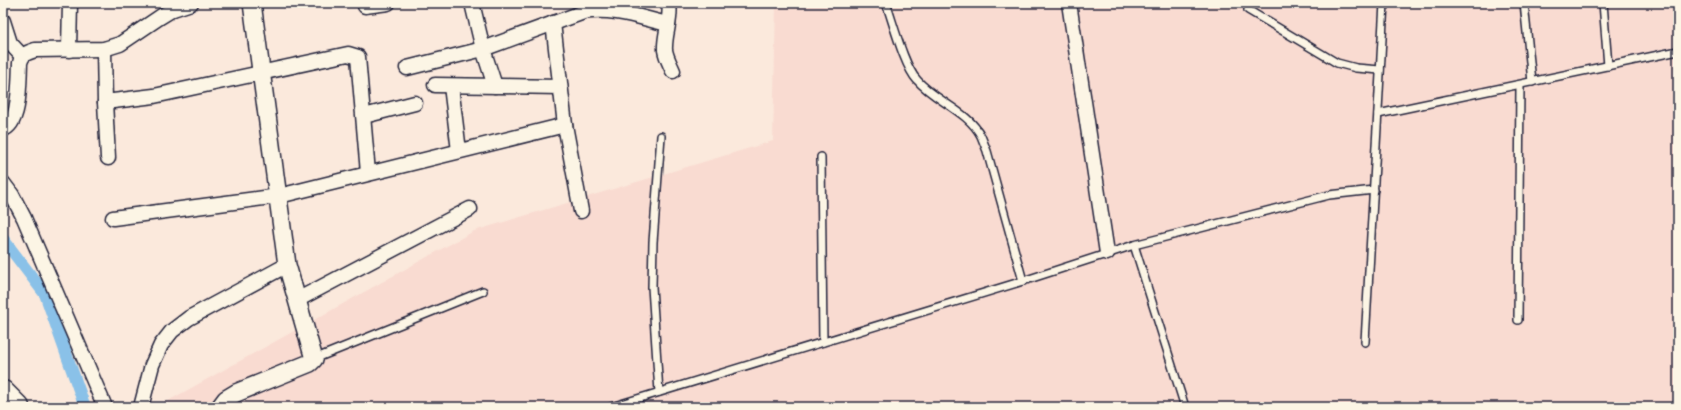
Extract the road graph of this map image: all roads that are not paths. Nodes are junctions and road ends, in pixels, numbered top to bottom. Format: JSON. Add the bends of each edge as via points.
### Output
{"nodes":[{"id":1,"x":70,"y":3,"type":"edge"},
{"id":2,"x":190,"y":3,"type":"edge"},
{"id":3,"x":252,"y":3,"type":"edge"},
{"id":4,"x":388,"y":3,"type":"edge"},
{"id":5,"x":472,"y":3,"type":"edge"},
{"id":6,"x":669,"y":3,"type":"edge"},
{"id":7,"x":886,"y":3,"type":"edge"},
{"id":8,"x":1069,"y":3,"type":"edge"},
{"id":9,"x":1384,"y":3,"type":"edge"},
{"id":10,"x":1524,"y":3,"type":"edge"},
{"id":11,"x":1604,"y":3,"type":"edge"},
{"id":12,"x":365,"y":6,"type":"dead end"},
{"id":13,"x":160,"y":10,"type":"edge"},
{"id":14,"x":1248,"y":10,"type":"dead end"},
{"id":15,"x":3,"y":21,"type":"edge"},
{"id":16,"x":553,"y":23,"type":"junction"},
{"id":17,"x":668,"y":24,"type":"junction"},
{"id":18,"x":104,"y":49,"type":"junction"},
{"id":19,"x":483,"y":49,"type":"junction"},
{"id":20,"x":69,"y":50,"type":"junction"},
{"id":21,"x":1678,"y":51,"type":"edge"},
{"id":22,"x":22,"y":56,"type":"junction"},
{"id":23,"x":1608,"y":66,"type":"junction"},
{"id":24,"x":406,"y":68,"type":"dead end"},
{"id":25,"x":1380,"y":70,"type":"junction"},
{"id":26,"x":673,"y":71,"type":"dead end"},
{"id":27,"x":261,"y":74,"type":"junction"},
{"id":28,"x":1532,"y":82,"type":"junction"},
{"id":29,"x":1520,"y":85,"type":"junction"},
{"id":30,"x":435,"y":86,"type":"dead end"},
{"id":31,"x":451,"y":86,"type":"junction"},
{"id":32,"x":495,"y":86,"type":"junction"},
{"id":33,"x":560,"y":87,"type":"junction"},
{"id":34,"x":106,"y":102,"type":"junction"},
{"id":35,"x":415,"y":103,"type":"dead end"},
{"id":36,"x":1378,"y":114,"type":"junction"},
{"id":37,"x":364,"y":116,"type":"junction"},
{"id":38,"x":565,"y":124,"type":"junction"},
{"id":39,"x":3,"y":130,"type":"edge"},
{"id":40,"x":661,"y":136,"type":"dead end"},
{"id":41,"x":459,"y":151,"type":"junction"},
{"id":42,"x":821,"y":157,"type":"dead end"},
{"id":43,"x":108,"y":158,"type":"dead end"},
{"id":44,"x":368,"y":173,"type":"junction"},
{"id":45,"x":3,"y":183,"type":"edge"},
{"id":46,"x":1374,"y":190,"type":"junction"},
{"id":47,"x":279,"y":196,"type":"junction"},
{"id":48,"x":470,"y":209,"type":"dead end"},
{"id":49,"x":581,"y":211,"type":"dead end"},
{"id":50,"x":113,"y":218,"type":"dead end"},
{"id":51,"x":1134,"y":245,"type":"junction"},
{"id":52,"x":1107,"y":253,"type":"junction"},
{"id":53,"x":288,"y":265,"type":"junction"},
{"id":54,"x":1023,"y":282,"type":"junction"},
{"id":55,"x":483,"y":291,"type":"dead end"},
{"id":56,"x":297,"y":300,"type":"junction"},
{"id":57,"x":1518,"y":320,"type":"dead end"},
{"id":58,"x":823,"y":342,"type":"junction"},
{"id":59,"x":1365,"y":342,"type":"dead end"},
{"id":60,"x":314,"y":359,"type":"junction"},
{"id":61,"x":3,"y":392,"type":"edge"},
{"id":62,"x":659,"y":392,"type":"junction"},
{"id":63,"x":18,"y":407,"type":"edge"},
{"id":64,"x":105,"y":407,"type":"edge"},
{"id":65,"x":141,"y":407,"type":"edge"},
{"id":66,"x":220,"y":407,"type":"edge"},
{"id":67,"x":611,"y":407,"type":"edge"},
{"id":68,"x":1185,"y":407,"type":"edge"}],
"edges":[{"from":1,"to":20,"type":"street"},
{"from":2,"to":13,"type":"street"},
{"from":3,"to":27,"type":"street"},
{"from":4,"to":12,"type":"street"},
{"from":5,"to":19,"type":"street"},
{"from":6,"to":17,"type":"street"},
{"from":7,"to":54,"type":"lane","via":[[916,79],[927,90],[954,108],[981,135]]},
{"from":8,"to":52,"type":"street"},
{"from":9,"to":25,"type":"lane"},
{"from":10,"to":28,"type":"lane"},
{"from":11,"to":23,"type":"lane"},
{"from":13,"to":18,"type":"street","via":[[120,44]]},
{"from":14,"to":25,"type":"lane","via":[[1336,63]]},
{"from":15,"to":22,"type":"street","via":[[10,43]]},
{"from":16,"to":17,"type":"street","via":[[584,12],[604,10]]},
{"from":16,"to":19,"type":"street"},
{"from":16,"to":33,"type":"street"},
{"from":17,"to":26,"type":"street","via":[[666,52]]},
{"from":18,"to":20,"type":"street"},
{"from":18,"to":34,"type":"street"},
{"from":19,"to":24,"type":"street"},
{"from":19,"to":32,"type":"street"},
{"from":20,"to":22,"type":"street","via":[[35,50]]},
{"from":21,"to":23,"type":"lane"},
{"from":22,"to":39,"type":"street","via":[[16,114],[12,123]]},
{"from":23,"to":28,"type":"lane"},
{"from":25,"to":36,"type":"lane"},
{"from":27,"to":34,"type":"street","via":[[154,96]]},
{"from":27,"to":37,"type":"street","via":[[348,54],[354,55],[360,63]]},
{"from":27,"to":47,"type":"street"},
{"from":28,"to":29,"type":"lane"},
{"from":29,"to":36,"type":"lane"},
{"from":29,"to":57,"type":"lane"},
{"from":30,"to":31,"type":"street"},
{"from":31,"to":32,"type":"street"},
{"from":31,"to":41,"type":"street"},
{"from":32,"to":33,"type":"street"},
{"from":33,"to":38,"type":"street"},
{"from":34,"to":43,"type":"street"},
{"from":35,"to":37,"type":"street"},
{"from":36,"to":46,"type":"lane"},
{"from":37,"to":44,"type":"street"},
{"from":38,"to":41,"type":"street"},
{"from":38,"to":49,"type":"street"},
{"from":40,"to":62,"type":"lane","via":[[652,288]]},
{"from":41,"to":44,"type":"street"},
{"from":42,"to":58,"type":"lane"},
{"from":44,"to":47,"type":"street"},
{"from":45,"to":64,"type":"street","via":[[24,218]]},
{"from":46,"to":51,"type":"lane","via":[[1329,195]]},
{"from":46,"to":59,"type":"lane"},
{"from":47,"to":50,"type":"street"},
{"from":47,"to":53,"type":"street"},
{"from":48,"to":56,"type":"street"},
{"from":51,"to":52,"type":"lane"},
{"from":51,"to":68,"type":"lane"},
{"from":52,"to":54,"type":"lane"},
{"from":53,"to":56,"type":"street"},
{"from":53,"to":65,"type":"street","via":[[189,318],[172,331],[161,344],[152,365]]},
{"from":54,"to":58,"type":"lane"},
{"from":55,"to":60,"type":"lane"},
{"from":56,"to":60,"type":"street"},
{"from":58,"to":62,"type":"lane"},
{"from":60,"to":66,"type":"street","via":[[310,363],[236,393],[226,399]]},
{"from":61,"to":63,"type":"highway"},
{"from":62,"to":67,"type":"lane"}]}
